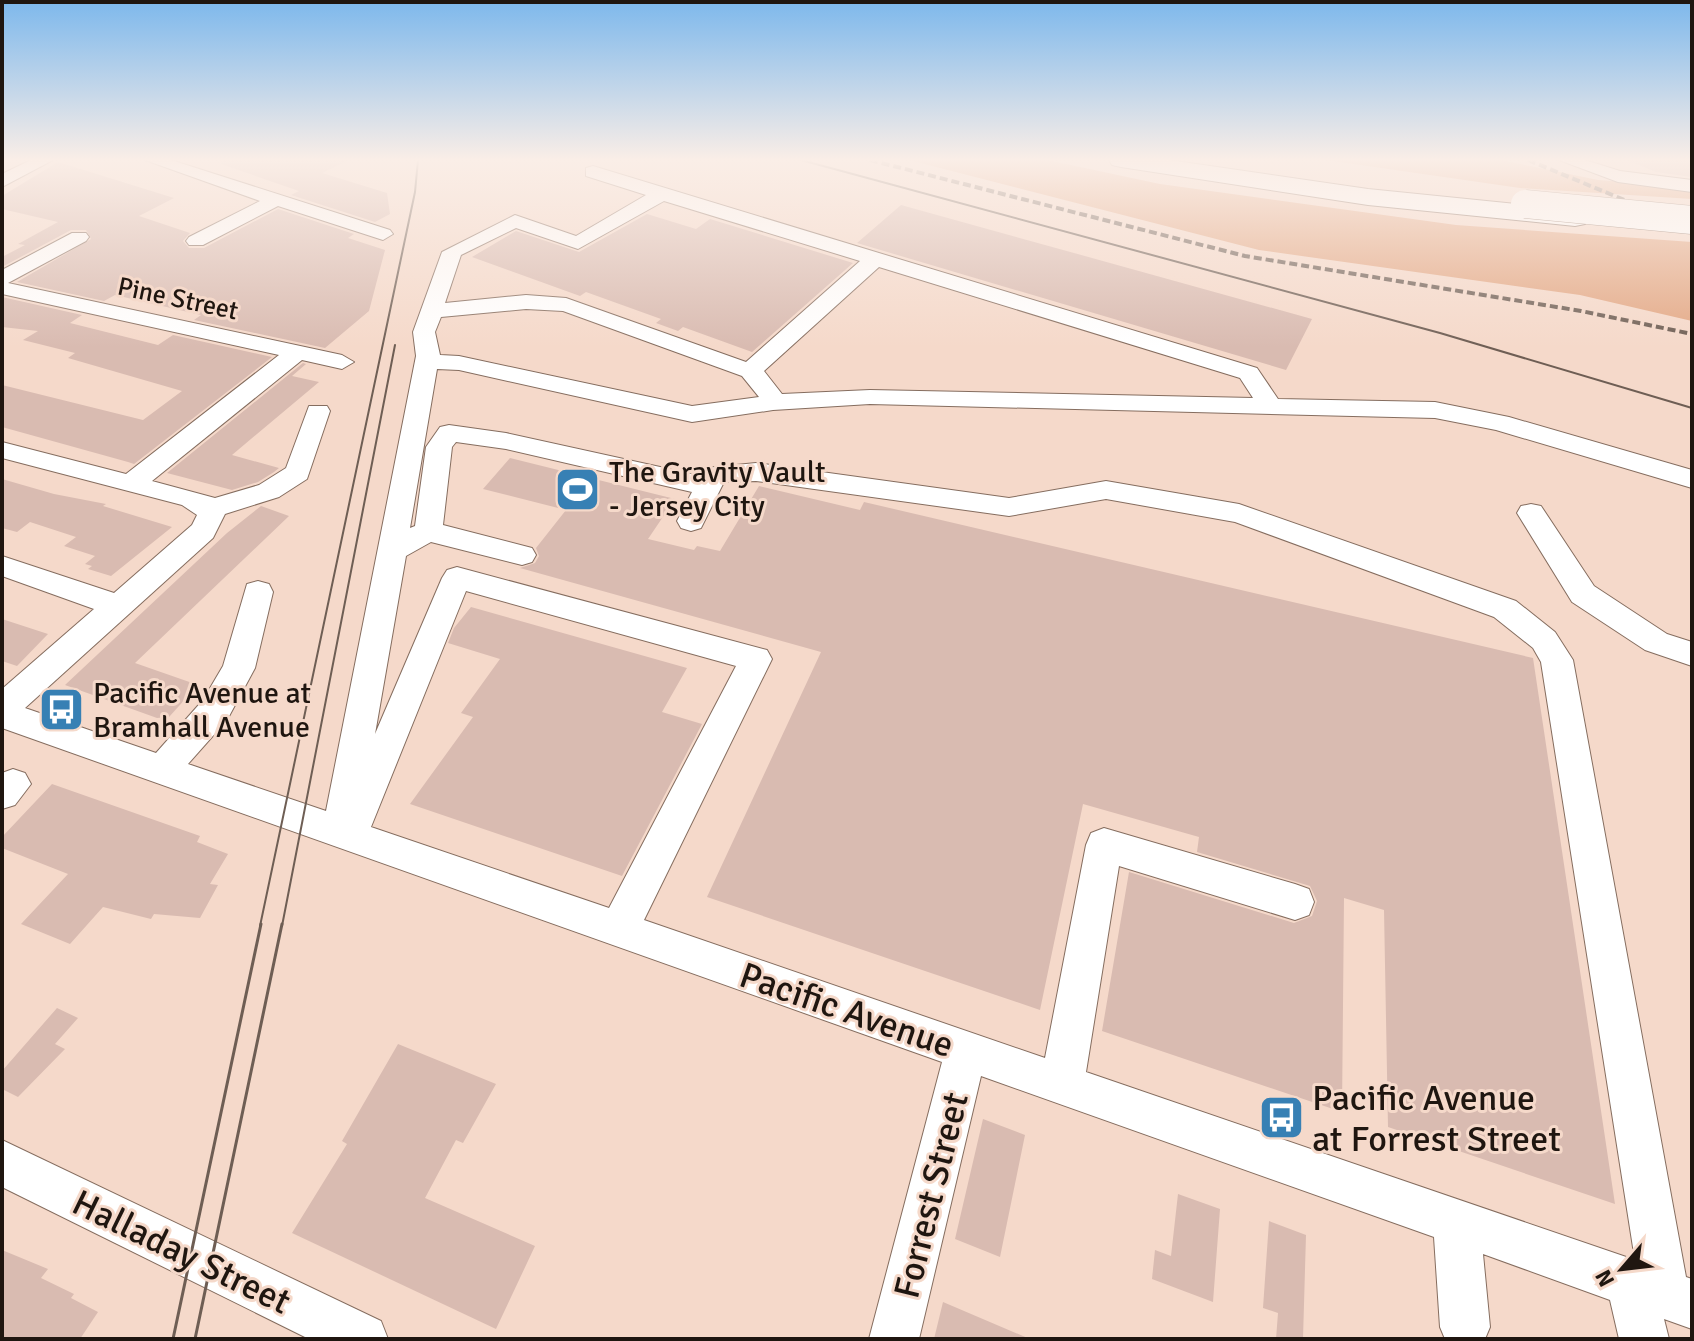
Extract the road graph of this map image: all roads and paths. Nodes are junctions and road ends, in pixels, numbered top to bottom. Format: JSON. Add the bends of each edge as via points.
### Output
{"nodes":[{"id":1,"x":232,"y":223,"type":"edge"},
{"id":2,"x":347,"y":223,"type":"edge"},
{"id":3,"x":512,"y":223,"type":"edge"},
{"id":4,"x":520,"y":223,"type":"edge"},
{"id":5,"x":613,"y":223,"type":"edge"},
{"id":6,"x":756,"y":223,"type":"edge"},
{"id":7,"x":1643,"y":223,"type":"edge"},
{"id":8,"x":1692,"y":230,"type":"edge"},
{"id":9,"x":383,"y":234,"type":"dead end"},
{"id":10,"x":79,"y":237,"type":"dead end"},
{"id":11,"x":196,"y":241,"type":"dead end"},
{"id":12,"x":875,"y":259,"type":"junction"},
{"id":13,"x":2,"y":278,"type":"edge"},
{"id":14,"x":2,"y":288,"type":"edge"},
{"id":15,"x":431,"y":311,"type":"junction"},
{"id":16,"x":298,"y":352,"type":"junction"},
{"id":17,"x":342,"y":362,"type":"dead end"},
{"id":18,"x":427,"y":362,"type":"junction"},
{"id":19,"x":750,"y":371,"type":"junction"},
{"id":20,"x":773,"y":402,"type":"junction"},
{"id":21,"x":1271,"y":407,"type":"junction"},
{"id":22,"x":318,"y":411,"type":"dead end"},
{"id":23,"x":2,"y":450,"type":"edge"},
{"id":24,"x":1692,"y":479,"type":"edge"},
{"id":25,"x":130,"y":485,"type":"junction"},
{"id":26,"x":709,"y":487,"type":"junction"},
{"id":27,"x":198,"y":506,"type":"junction"},
{"id":28,"x":1531,"y":513,"type":"dead end"},
{"id":29,"x":691,"y":521,"type":"dead end"},
{"id":30,"x":428,"y":531,"type":"junction"},
{"id":31,"x":391,"y":551,"type":"junction"},
{"id":32,"x":522,"y":555,"type":"dead end"},
{"id":33,"x":4,"y":566,"type":"dead end"},
{"id":34,"x":258,"y":592,"type":"dead end"},
{"id":35,"x":118,"y":606,"type":"junction"},
{"id":36,"x":1692,"y":654,"type":"edge"},
{"id":37,"x":2,"y":712,"type":"edge"},
{"id":38,"x":162,"y":770,"type":"junction"},
{"id":39,"x":345,"y":834,"type":"junction"},
{"id":40,"x":1295,"y":902,"type":"dead end"},
{"id":41,"x":619,"y":929,"type":"junction"},
{"id":42,"x":966,"y":1050,"type":"junction"},
{"id":43,"x":1062,"y":1084,"type":"junction"},
{"id":44,"x":2,"y":1163,"type":"edge"},
{"id":45,"x":1456,"y":1221,"type":"junction"},
{"id":46,"x":1663,"y":1294,"type":"edge"},
{"id":47,"x":1465,"y":1327,"type":"dead end"},
{"id":48,"x":363,"y":1339,"type":"edge"},
{"id":49,"x":894,"y":1339,"type":"edge"},
{"id":50,"x":1644,"y":1339,"type":"edge"}],
"edges":[{"from":1,"to":11,"type":"street"},
{"from":2,"to":9,"type":"street"},
{"from":3,"to":15,"type":"street","via":[[452,252]]},
{"from":4,"to":5,"type":"street","via":[[578,243]]},
{"from":6,"to":12,"type":"street"},
{"from":7,"to":8,"type":"highway"},
{"from":10,"to":13,"type":"street"},
{"from":12,"to":19,"type":"street"},
{"from":12,"to":21,"type":"street","via":[[1249,373]]},
{"from":14,"to":16,"type":"street","name":"Pine Street"},
{"from":15,"to":18,"type":"street","via":[[424,332]]},
{"from":15,"to":19,"type":"street","via":[[526,302],[566,305]]},
{"from":16,"to":17,"type":"street","name":"Pine Street"},
{"from":16,"to":25,"type":"street"},
{"from":18,"to":20,"type":"street","via":[[459,363],[692,414]]},
{"from":18,"to":31,"type":"street"},
{"from":19,"to":20,"type":"street","via":[[767,387]]},
{"from":20,"to":21,"type":"street","via":[[870,397]]},
{"from":21,"to":24,"type":"street","via":[[1461,414]]},
{"from":22,"to":27,"type":"street","via":[[298,473],[269,491]]},
{"from":23,"to":25,"type":"street"},
{"from":25,"to":27,"type":"street"},
{"from":26,"to":29,"type":"street"},
{"from":26,"to":30,"type":"street","via":[[449,433],[439,447]]},
{"from":26,"to":46,"type":"street","via":[[715,474],[756,472],[1009,507],[1106,490],[1239,513],[1480,599],[1544,640],[1557,660]]},
{"from":27,"to":35,"type":"street","via":[[203,531]]},
{"from":28,"to":36,"type":"street","via":[[1583,594],[1656,642]]},
{"from":30,"to":31,"type":"street"},
{"from":30,"to":32,"type":"street"},
{"from":31,"to":39,"type":"street"},
{"from":33,"to":35,"type":"street"},
{"from":34,"to":38,"type":"street","via":[[239,668],[215,710]]},
{"from":35,"to":37,"type":"street"},
{"from":37,"to":38,"type":"street","name":"Pacific Avenue"},
{"from":38,"to":39,"type":"street","name":"Pacific Avenue"},
{"from":39,"to":41,"type":"street","name":"Pacific Avenue"},
{"from":39,"to":41,"type":"street","via":[[457,578],[756,659]]},
{"from":40,"to":43,"type":"street","via":[[1104,845]]},
{"from":41,"to":42,"type":"street","name":"Pacific Avenue"},
{"from":42,"to":43,"type":"street","name":"Pacific Avenue"},
{"from":42,"to":49,"type":"street","name":"Forrest Street"},
{"from":43,"to":45,"type":"street","name":"Pacific Avenue"},
{"from":44,"to":48,"type":"street","name":"Halladay Street"},
{"from":45,"to":46,"type":"street","name":"Pacific Avenue"},
{"from":45,"to":47,"type":"street"},
{"from":46,"to":50,"type":"street"}]}
